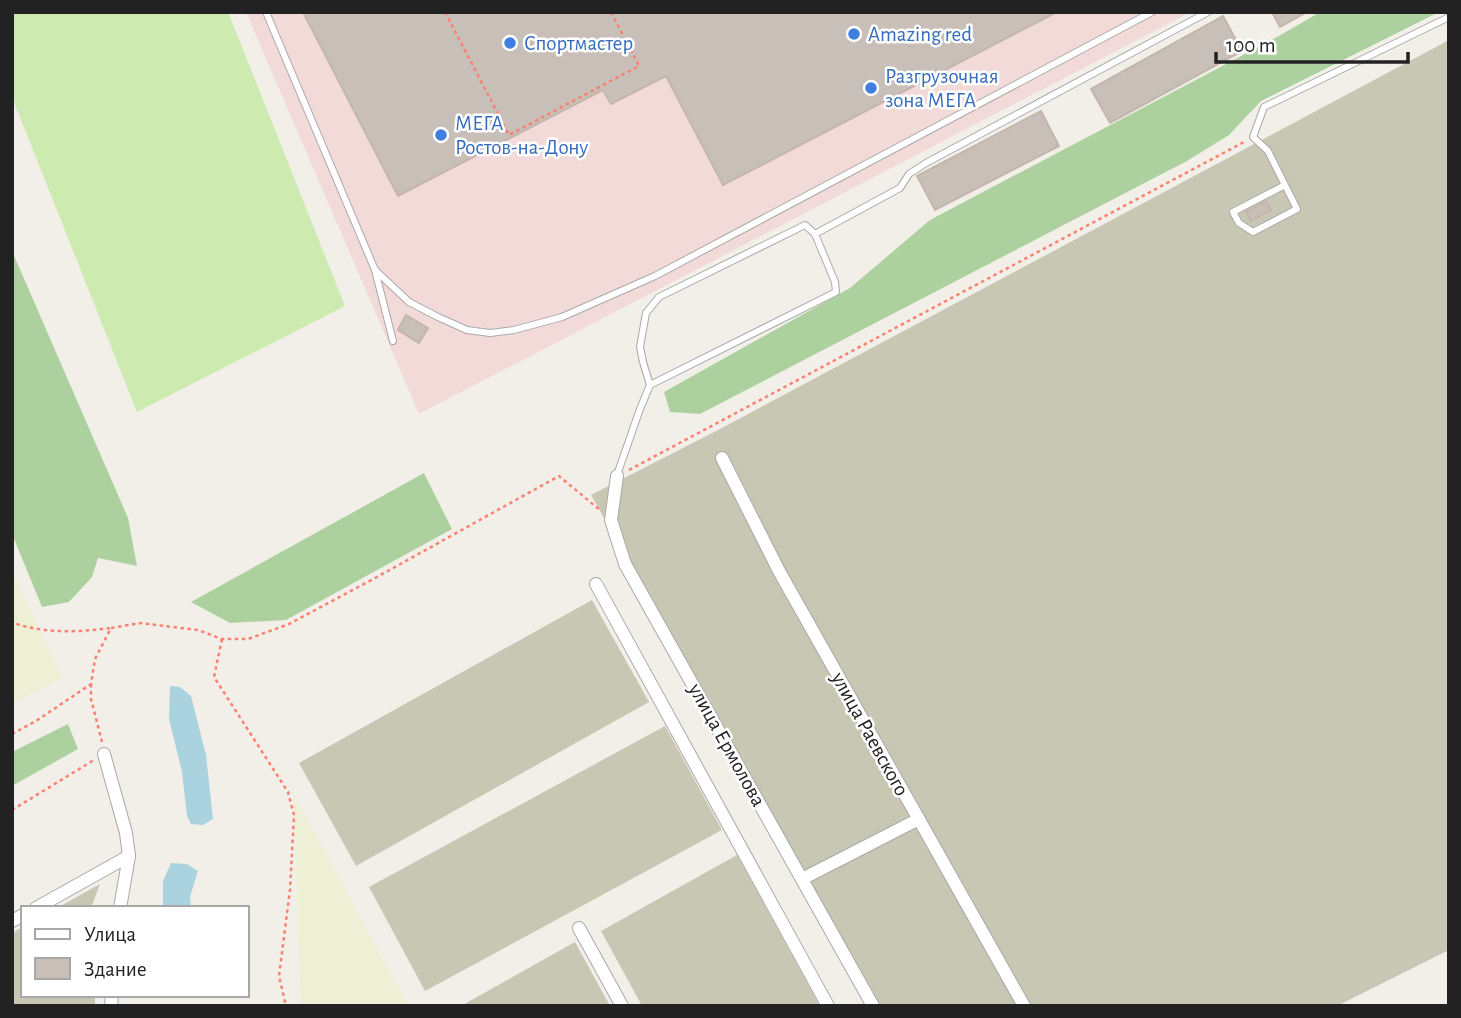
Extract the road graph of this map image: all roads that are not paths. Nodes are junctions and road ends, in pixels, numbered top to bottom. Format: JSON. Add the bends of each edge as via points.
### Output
{"nodes":[{"id":1,"x":266,"y":12,"type":"edge"},
{"id":2,"x":1152,"y":12,"type":"edge"},
{"id":3,"x":1208,"y":12,"type":"edge"},
{"id":4,"x":1449,"y":17,"type":"edge"},
{"id":5,"x":1285,"y":185,"type":"junction"},
{"id":6,"x":815,"y":234,"type":"junction"},
{"id":7,"x":375,"y":270,"type":"junction"},
{"id":8,"x":393,"y":341,"type":"dead end"},
{"id":9,"x":650,"y":385,"type":"junction"},
{"id":10,"x":722,"y":458,"type":"dead end"},
{"id":11,"x":617,"y":476,"type":"joint"},
{"id":12,"x":596,"y":584,"type":"dead end"},
{"id":13,"x":104,"y":754,"type":"road end"},
{"id":14,"x":919,"y":819,"type":"junction"},
{"id":15,"x":129,"y":856,"type":"junction"},
{"id":16,"x":802,"y":879,"type":"junction"},
{"id":17,"x":40,"y":906,"type":"edge"},
{"id":18,"x":120,"y":906,"type":"edge"},
{"id":19,"x":579,"y":928,"type":"dead end"},
{"id":20,"x":622,"y":1006,"type":"edge"},
{"id":21,"x":828,"y":1006,"type":"edge"},
{"id":22,"x":873,"y":1006,"type":"edge"},
{"id":23,"x":1024,"y":1006,"type":"edge"}],
"edges":[{"from":1,"to":7,"type":"lane"},
{"from":2,"to":7,"type":"lane","via":[[655,276],[562,317],[490,333],[467,330],[409,302]]},
{"from":3,"to":6,"type":"lane","via":[[926,163],[909,174],[900,188]]},
{"from":4,"to":5,"type":"lane","via":[[1264,107],[1253,137],[1268,151]]},
{"from":5,"to":5,"type":"lane","via":[[1297,209],[1253,232],[1239,223],[1233,212]]},
{"from":6,"to":9,"type":"lane","via":[[836,292]]},
{"from":6,"to":9,"type":"lane","via":[[805,225],[659,297],[646,313],[640,347]]},
{"from":7,"to":8,"type":"lane"},
{"from":9,"to":11,"type":"lane"},
{"from":10,"to":14,"type":"street","name":"улица Раевского","via":[[779,571]]},
{"from":11,"to":16,"type":"street","name":"улица Ермолова","via":[[611,520],[625,564]]},
{"from":12,"to":21,"type":"street","name":"улица Ермолова"},
{"from":13,"to":15,"type":"street"},
{"from":14,"to":16,"type":"street"},
{"from":14,"to":23,"type":"street","name":"улица Раевского"},
{"from":15,"to":17,"type":"street"},
{"from":15,"to":18,"type":"street"},
{"from":16,"to":22,"type":"street","name":"улица Ермолова"},
{"from":19,"to":20,"type":"street"}]}
